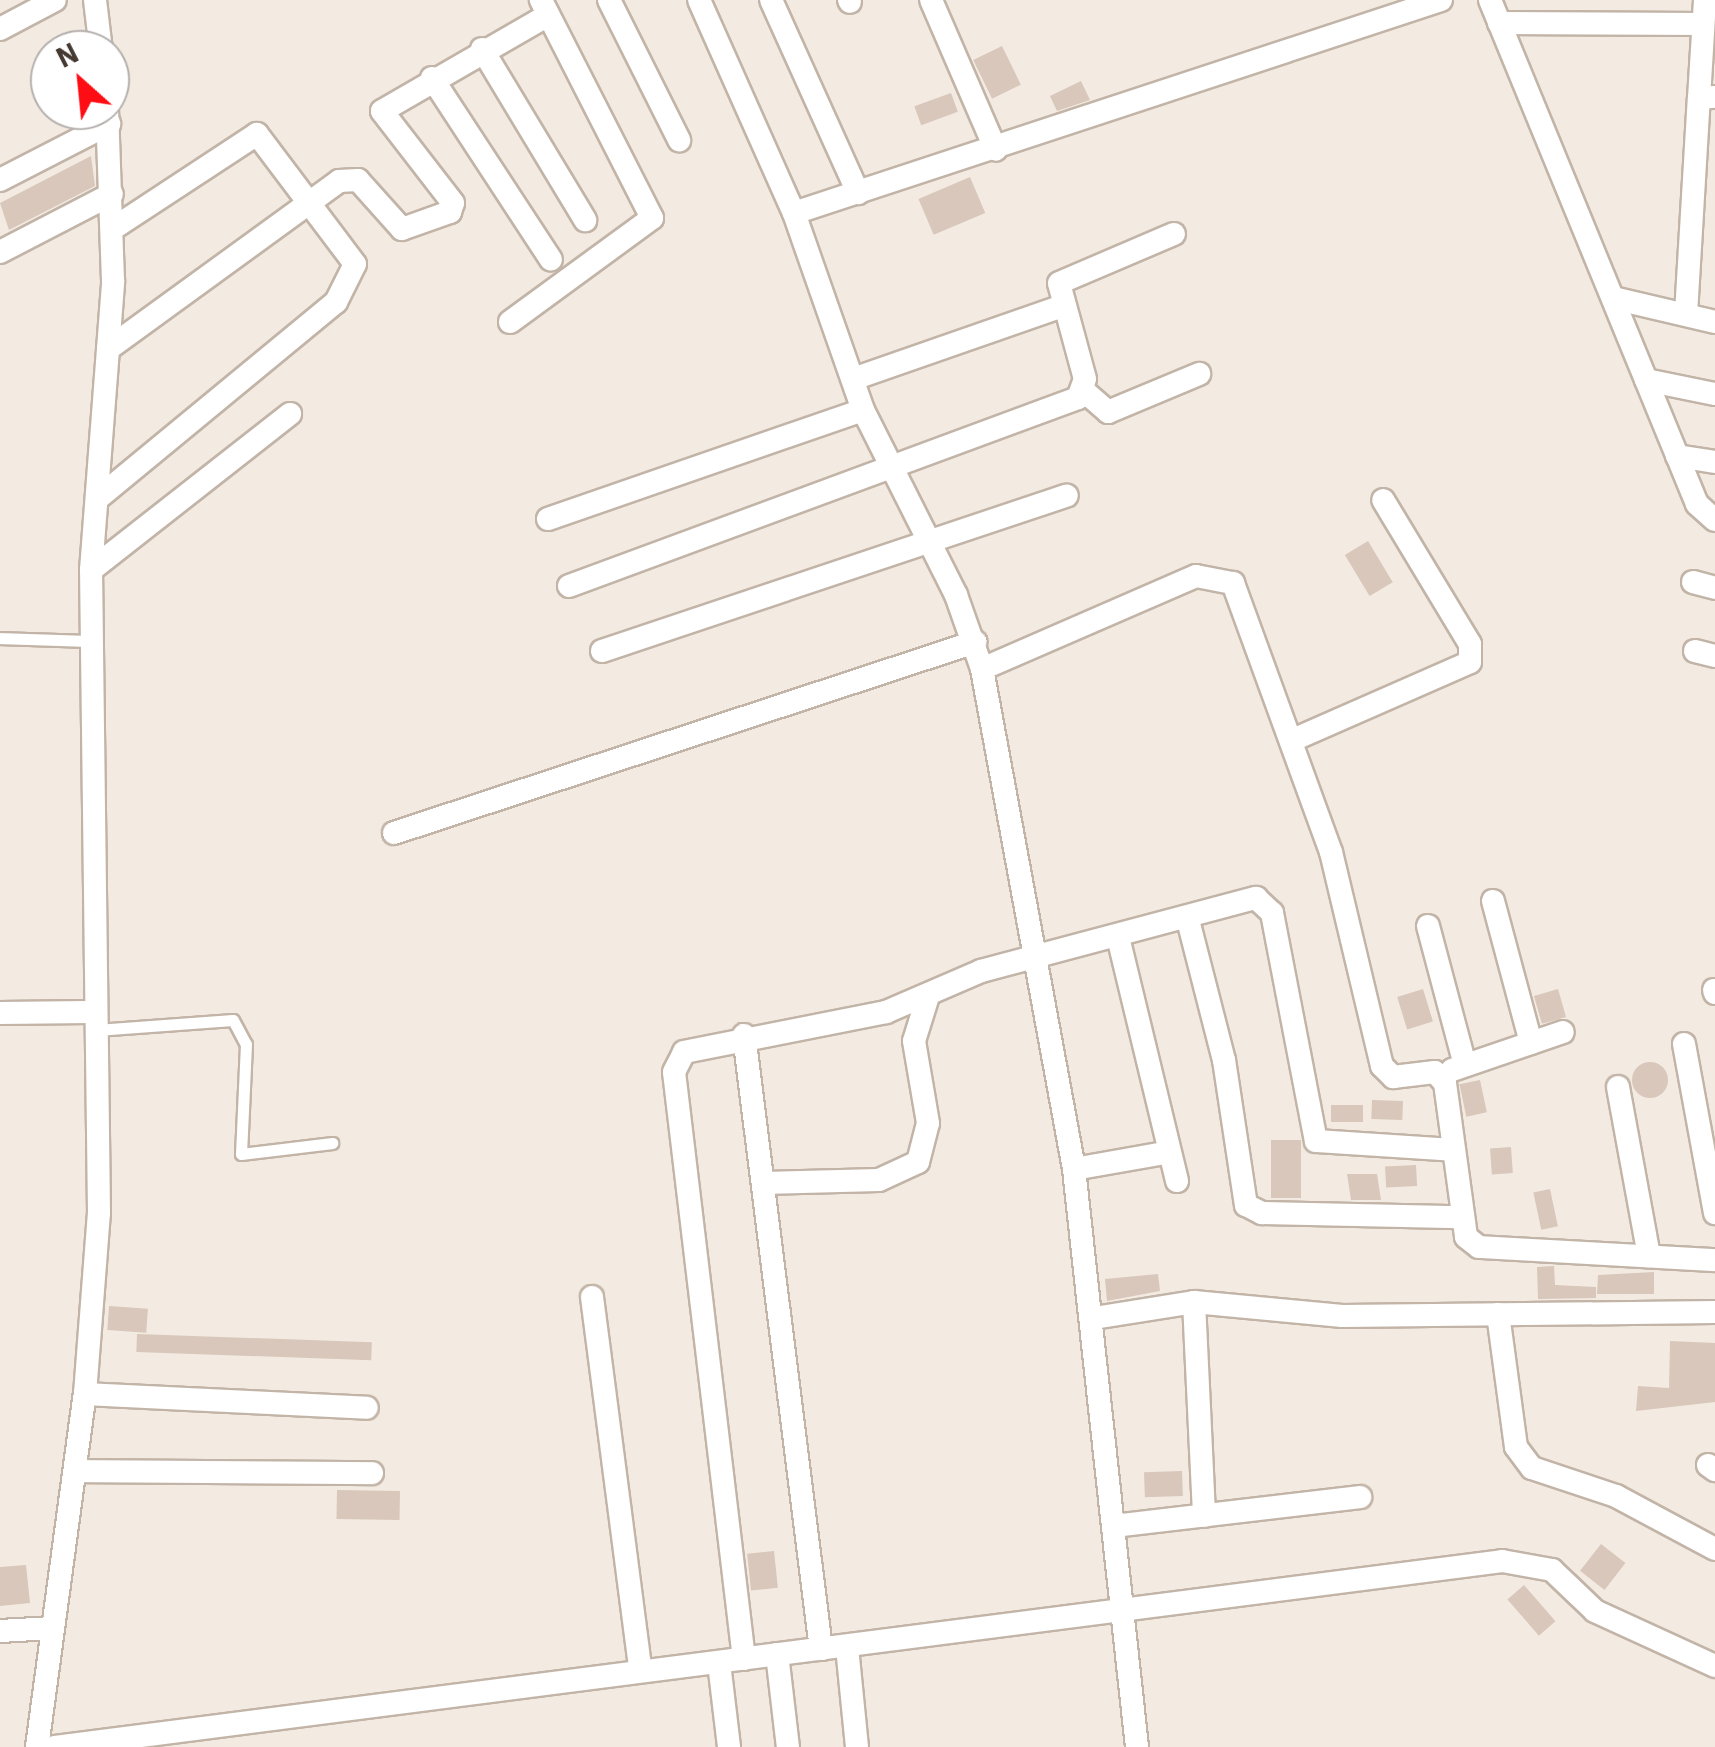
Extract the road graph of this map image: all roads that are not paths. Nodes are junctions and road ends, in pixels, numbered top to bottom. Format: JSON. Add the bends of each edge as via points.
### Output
{"nodes":[{"id":1,"x":55,"y":0,"type":"edge"},
{"id":2,"x":95,"y":0,"type":"edge"},
{"id":3,"x":609,"y":0,"type":"edge"},
{"id":4,"x":699,"y":0,"type":"edge"},
{"id":5,"x":771,"y":0,"type":"edge"},
{"id":6,"x":931,"y":0,"type":"edge"},
{"id":7,"x":1441,"y":0,"type":"edge"},
{"id":8,"x":1490,"y":0,"type":"edge"},
{"id":9,"x":1705,"y":0,"type":"edge"},
{"id":10,"x":544,"y":8,"type":"edge"},
{"id":11,"x":1634,"y":12,"type":"edge"},
{"id":12,"x":1498,"y":23,"type":"junction"},
{"id":13,"x":1702,"y":24,"type":"junction"},
{"id":14,"x":0,"y":29,"type":"edge"},
{"id":15,"x":99,"y":30,"type":"edge"},
{"id":16,"x":482,"y":50,"type":"junction"},
{"id":17,"x":432,"y":78,"type":"junction"},
{"id":18,"x":1707,"y":98,"type":"edge"},
{"id":19,"x":86,"y":130,"type":"edge"},
{"id":20,"x":109,"y":130,"type":"edge"},
{"id":21,"x":678,"y":140,"type":"dead end"},
{"id":22,"x":996,"y":150,"type":"junction"},
{"id":23,"x":0,"y":180,"type":"edge"},
{"id":24,"x":858,"y":193,"type":"junction"},
{"id":25,"x":112,"y":194,"type":"junction"},
{"id":26,"x":312,"y":200,"type":"junction"},
{"id":27,"x":794,"y":214,"type":"junction"},
{"id":28,"x":584,"y":220,"type":"dead end"},
{"id":29,"x":114,"y":228,"type":"junction"},
{"id":30,"x":1174,"y":234,"type":"dead end"},
{"id":31,"x":0,"y":252,"type":"edge"},
{"id":32,"x":550,"y":260,"type":"dead end"},
{"id":33,"x":1613,"y":298,"type":"junction"},
{"id":34,"x":1063,"y":306,"type":"junction"},
{"id":35,"x":1686,"y":314,"type":"junction"},
{"id":36,"x":510,"y":322,"type":"dead end"},
{"id":37,"x":1715,"y":322,"type":"edge"},
{"id":38,"x":108,"y":349,"type":"junction"},
{"id":39,"x":1198,"y":374,"type":"dead end"},
{"id":40,"x":853,"y":378,"type":"junction"},
{"id":41,"x":1646,"y":380,"type":"junction"},
{"id":42,"x":1084,"y":391,"type":"junction"},
{"id":43,"x":1715,"y":394,"type":"edge"},
{"id":44,"x":863,"y":410,"type":"junction"},
{"id":45,"x":290,"y":414,"type":"dead end"},
{"id":46,"x":1677,"y":456,"type":"junction"},
{"id":47,"x":1715,"y":462,"type":"edge"},
{"id":48,"x":890,"y":469,"type":"junction"},
{"id":49,"x":1067,"y":496,"type":"dead end"},
{"id":50,"x":97,"y":499,"type":"junction"},
{"id":51,"x":1383,"y":500,"type":"dead end"},
{"id":52,"x":548,"y":518,"type":"dead end"},
{"id":53,"x":1715,"y":520,"type":"edge"},
{"id":54,"x":926,"y":537,"type":"junction"},
{"id":55,"x":91,"y":570,"type":"junction"},
{"id":56,"x":568,"y":586,"type":"dead end"},
{"id":57,"x":0,"y":638,"type":"edge"},
{"id":58,"x":91,"y":641,"type":"junction"},
{"id":59,"x":975,"y":642,"type":"junction"},
{"id":60,"x":602,"y":652,"type":"dead end"},
{"id":61,"x":982,"y":668,"type":"junction"},
{"id":62,"x":1295,"y":739,"type":"junction"},
{"id":63,"x":394,"y":833,"type":"dead end"},
{"id":64,"x":1493,"y":900,"type":"dead end"},
{"id":65,"x":1188,"y":920,"type":"junction"},
{"id":66,"x":1428,"y":926,"type":"dead end"},
{"id":67,"x":1119,"y":941,"type":"junction"},
{"id":68,"x":1039,"y":961,"type":"junction"},
{"id":69,"x":928,"y":996,"type":"junction"},
{"id":70,"x":0,"y":1014,"type":"edge"},
{"id":71,"x":91,"y":1021,"type":"junction"},
{"id":72,"x":1563,"y":1032,"type":"dead end"},
{"id":73,"x":744,"y":1035,"type":"junction"},
{"id":74,"x":1532,"y":1043,"type":"junction"},
{"id":75,"x":1684,"y":1044,"type":"dead end"},
{"id":76,"x":1465,"y":1065,"type":"junction"},
{"id":77,"x":1440,"y":1074,"type":"junction"},
{"id":78,"x":1618,"y":1086,"type":"dead end"},
{"id":79,"x":332,"y":1143,"type":"dead end"},
{"id":80,"x":1454,"y":1150,"type":"junction"},
{"id":81,"x":1170,"y":1152,"type":"junction"},
{"id":82,"x":1074,"y":1169,"type":"junction"},
{"id":83,"x":1176,"y":1180,"type":"dead end"},
{"id":84,"x":763,"y":1183,"type":"junction"},
{"id":85,"x":1715,"y":1214,"type":"edge"},
{"id":86,"x":1462,"y":1217,"type":"junction"},
{"id":87,"x":1649,"y":1256,"type":"junction"},
{"id":88,"x":1715,"y":1260,"type":"edge"},
{"id":89,"x":592,"y":1297,"type":"dead end"},
{"id":90,"x":1194,"y":1302,"type":"junction"},
{"id":91,"x":1715,"y":1312,"type":"edge"},
{"id":92,"x":1498,"y":1314,"type":"junction"},
{"id":93,"x":1094,"y":1318,"type":"junction"},
{"id":94,"x":85,"y":1394,"type":"junction"},
{"id":95,"x":367,"y":1408,"type":"dead end"},
{"id":96,"x":75,"y":1471,"type":"junction"},
{"id":97,"x":372,"y":1473,"type":"dead end"},
{"id":98,"x":1360,"y":1498,"type":"dead end"},
{"id":99,"x":1204,"y":1516,"type":"junction"},
{"id":100,"x":1114,"y":1526,"type":"junction"},
{"id":101,"x":1715,"y":1549,"type":"edge"},
{"id":102,"x":1125,"y":1611,"type":"junction"},
{"id":103,"x":52,"y":1628,"type":"junction"},
{"id":104,"x":0,"y":1631,"type":"edge"},
{"id":105,"x":846,"y":1647,"type":"junction"},
{"id":106,"x":821,"y":1650,"type":"junction"},
{"id":107,"x":777,"y":1654,"type":"junction"},
{"id":108,"x":744,"y":1659,"type":"junction"},
{"id":109,"x":719,"y":1663,"type":"junction"},
{"id":110,"x":1715,"y":1666,"type":"edge"},
{"id":111,"x":640,"y":1669,"type":"junction"},
{"id":112,"x":37,"y":1747,"type":"edge"},
{"id":113,"x":55,"y":1747,"type":"edge"},
{"id":114,"x":728,"y":1747,"type":"edge"},
{"id":115,"x":788,"y":1747,"type":"edge"},
{"id":116,"x":857,"y":1747,"type":"edge"},
{"id":117,"x":1137,"y":1747,"type":"edge"}],
"edges":[{"from":1,"to":14,"type":"street"},
{"from":2,"to":15,"type":"street"},
{"from":3,"to":21,"type":"street"},
{"from":4,"to":27,"type":"street"},
{"from":5,"to":24,"type":"street"},
{"from":6,"to":22,"type":"street"},
{"from":7,"to":22,"type":"street"},
{"from":8,"to":12,"type":"street"},
{"from":9,"to":13,"type":"street"},
{"from":10,"to":16,"type":"street"},
{"from":10,"to":36,"type":"street","via":[[652,218]]},
{"from":11,"to":12,"type":"street"},
{"from":11,"to":13,"type":"street"},
{"from":12,"to":33,"type":"street"},
{"from":13,"to":18,"type":"street"},
{"from":16,"to":17,"type":"street"},
{"from":16,"to":28,"type":"street"},
{"from":17,"to":26,"type":"street","via":[[383,116],[452,203],[450,212],[402,229],[353,177]]},
{"from":17,"to":32,"type":"street"},
{"from":18,"to":35,"type":"street"},
{"from":19,"to":23,"type":"street"},
{"from":20,"to":25,"type":"street"},
{"from":22,"to":24,"type":"street"},
{"from":24,"to":27,"type":"street"},
{"from":25,"to":29,"type":"street"},
{"from":25,"to":31,"type":"street"},
{"from":26,"to":29,"type":"street","via":[[252,134]]},
{"from":26,"to":38,"type":"street"},
{"from":26,"to":50,"type":"street","via":[[355,264],[344,294]]},
{"from":27,"to":40,"type":"street"},
{"from":29,"to":38,"type":"street"},
{"from":30,"to":34,"type":"street","via":[[1069,273],[1059,283]]},
{"from":33,"to":35,"type":"street"},
{"from":33,"to":41,"type":"street"},
{"from":34,"to":40,"type":"street"},
{"from":34,"to":42,"type":"street"},
{"from":35,"to":37,"type":"street"},
{"from":38,"to":50,"type":"street"},
{"from":39,"to":42,"type":"street","via":[[1108,412]]},
{"from":40,"to":44,"type":"street"},
{"from":41,"to":43,"type":"street"},
{"from":41,"to":46,"type":"street"},
{"from":42,"to":48,"type":"street"},
{"from":44,"to":48,"type":"street"},
{"from":44,"to":52,"type":"street"},
{"from":45,"to":55,"type":"street"},
{"from":46,"to":47,"type":"street"},
{"from":46,"to":53,"type":"street","via":[[1697,504]]},
{"from":48,"to":54,"type":"street"},
{"from":48,"to":56,"type":"street"},
{"from":49,"to":54,"type":"street"},
{"from":50,"to":55,"type":"street"},
{"from":51,"to":62,"type":"street","via":[[1470,644],[1470,662]]},
{"from":54,"to":59,"type":"street"},
{"from":54,"to":60,"type":"street"},
{"from":55,"to":58,"type":"street"},
{"from":57,"to":58,"type":"lane"},
{"from":58,"to":71,"type":"street"},
{"from":59,"to":61,"type":"street"},
{"from":59,"to":63,"type":"street"},
{"from":61,"to":62,"type":"street","via":[[1196,576],[1224,576],[1239,592]]},
{"from":61,"to":68,"type":"street"},
{"from":62,"to":77,"type":"street","via":[[1382,1066],[1393,1077]]},
{"from":64,"to":74,"type":"street"},
{"from":65,"to":67,"type":"street"},
{"from":65,"to":80,"type":"street","via":[[1247,899],[1268,907],[1316,1141]]},
{"from":65,"to":86,"type":"street","via":[[1224,1060],[1246,1205],[1262,1213]]},
{"from":66,"to":76,"type":"street"},
{"from":67,"to":68,"type":"street"},
{"from":67,"to":81,"type":"street"},
{"from":68,"to":69,"type":"street","via":[[981,971]]},
{"from":68,"to":82,"type":"street"},
{"from":69,"to":73,"type":"street"},
{"from":69,"to":84,"type":"street","via":[[914,1042],[928,1122],[918,1162],[879,1180]]},
{"from":70,"to":71,"type":"street"},
{"from":71,"to":79,"type":"lane","via":[[233,1020],[246,1044],[241,1154]]},
{"from":71,"to":94,"type":"street","via":[[100,1161]]},
{"from":72,"to":74,"type":"street"},
{"from":73,"to":84,"type":"street"},
{"from":73,"to":108,"type":"street","via":[[684,1052],[674,1072]]},
{"from":74,"to":76,"type":"street"},
{"from":75,"to":85,"type":"street"},
{"from":76,"to":77,"type":"street"},
{"from":77,"to":80,"type":"street"},
{"from":78,"to":87,"type":"street"},
{"from":80,"to":86,"type":"street"},
{"from":81,"to":82,"type":"street"},
{"from":81,"to":83,"type":"street"},
{"from":82,"to":93,"type":"street"},
{"from":84,"to":106,"type":"street"},
{"from":86,"to":87,"type":"street","via":[[1479,1247]]},
{"from":87,"to":88,"type":"street"},
{"from":89,"to":111,"type":"street"},
{"from":90,"to":92,"type":"street","via":[[1342,1316]]},
{"from":90,"to":93,"type":"street"},
{"from":90,"to":99,"type":"street"},
{"from":91,"to":92,"type":"street"},
{"from":92,"to":101,"type":"street","via":[[1516,1447],[1532,1468],[1616,1496]]},
{"from":93,"to":100,"type":"street"},
{"from":94,"to":95,"type":"street"},
{"from":94,"to":96,"type":"street"},
{"from":96,"to":97,"type":"street"},
{"from":96,"to":103,"type":"street"},
{"from":98,"to":99,"type":"street"},
{"from":99,"to":100,"type":"street"},
{"from":100,"to":102,"type":"street"},
{"from":102,"to":105,"type":"street"},
{"from":102,"to":110,"type":"street","via":[[1528,1561],[1552,1570],[1595,1611]]},
{"from":102,"to":117,"type":"street"},
{"from":103,"to":104,"type":"street"},
{"from":103,"to":112,"type":"street"},
{"from":105,"to":106,"type":"street"},
{"from":105,"to":116,"type":"street"},
{"from":106,"to":107,"type":"street"},
{"from":107,"to":108,"type":"street"},
{"from":107,"to":115,"type":"street"},
{"from":108,"to":109,"type":"street"},
{"from":109,"to":111,"type":"street"},
{"from":109,"to":114,"type":"street"},
{"from":111,"to":113,"type":"street"}]}
